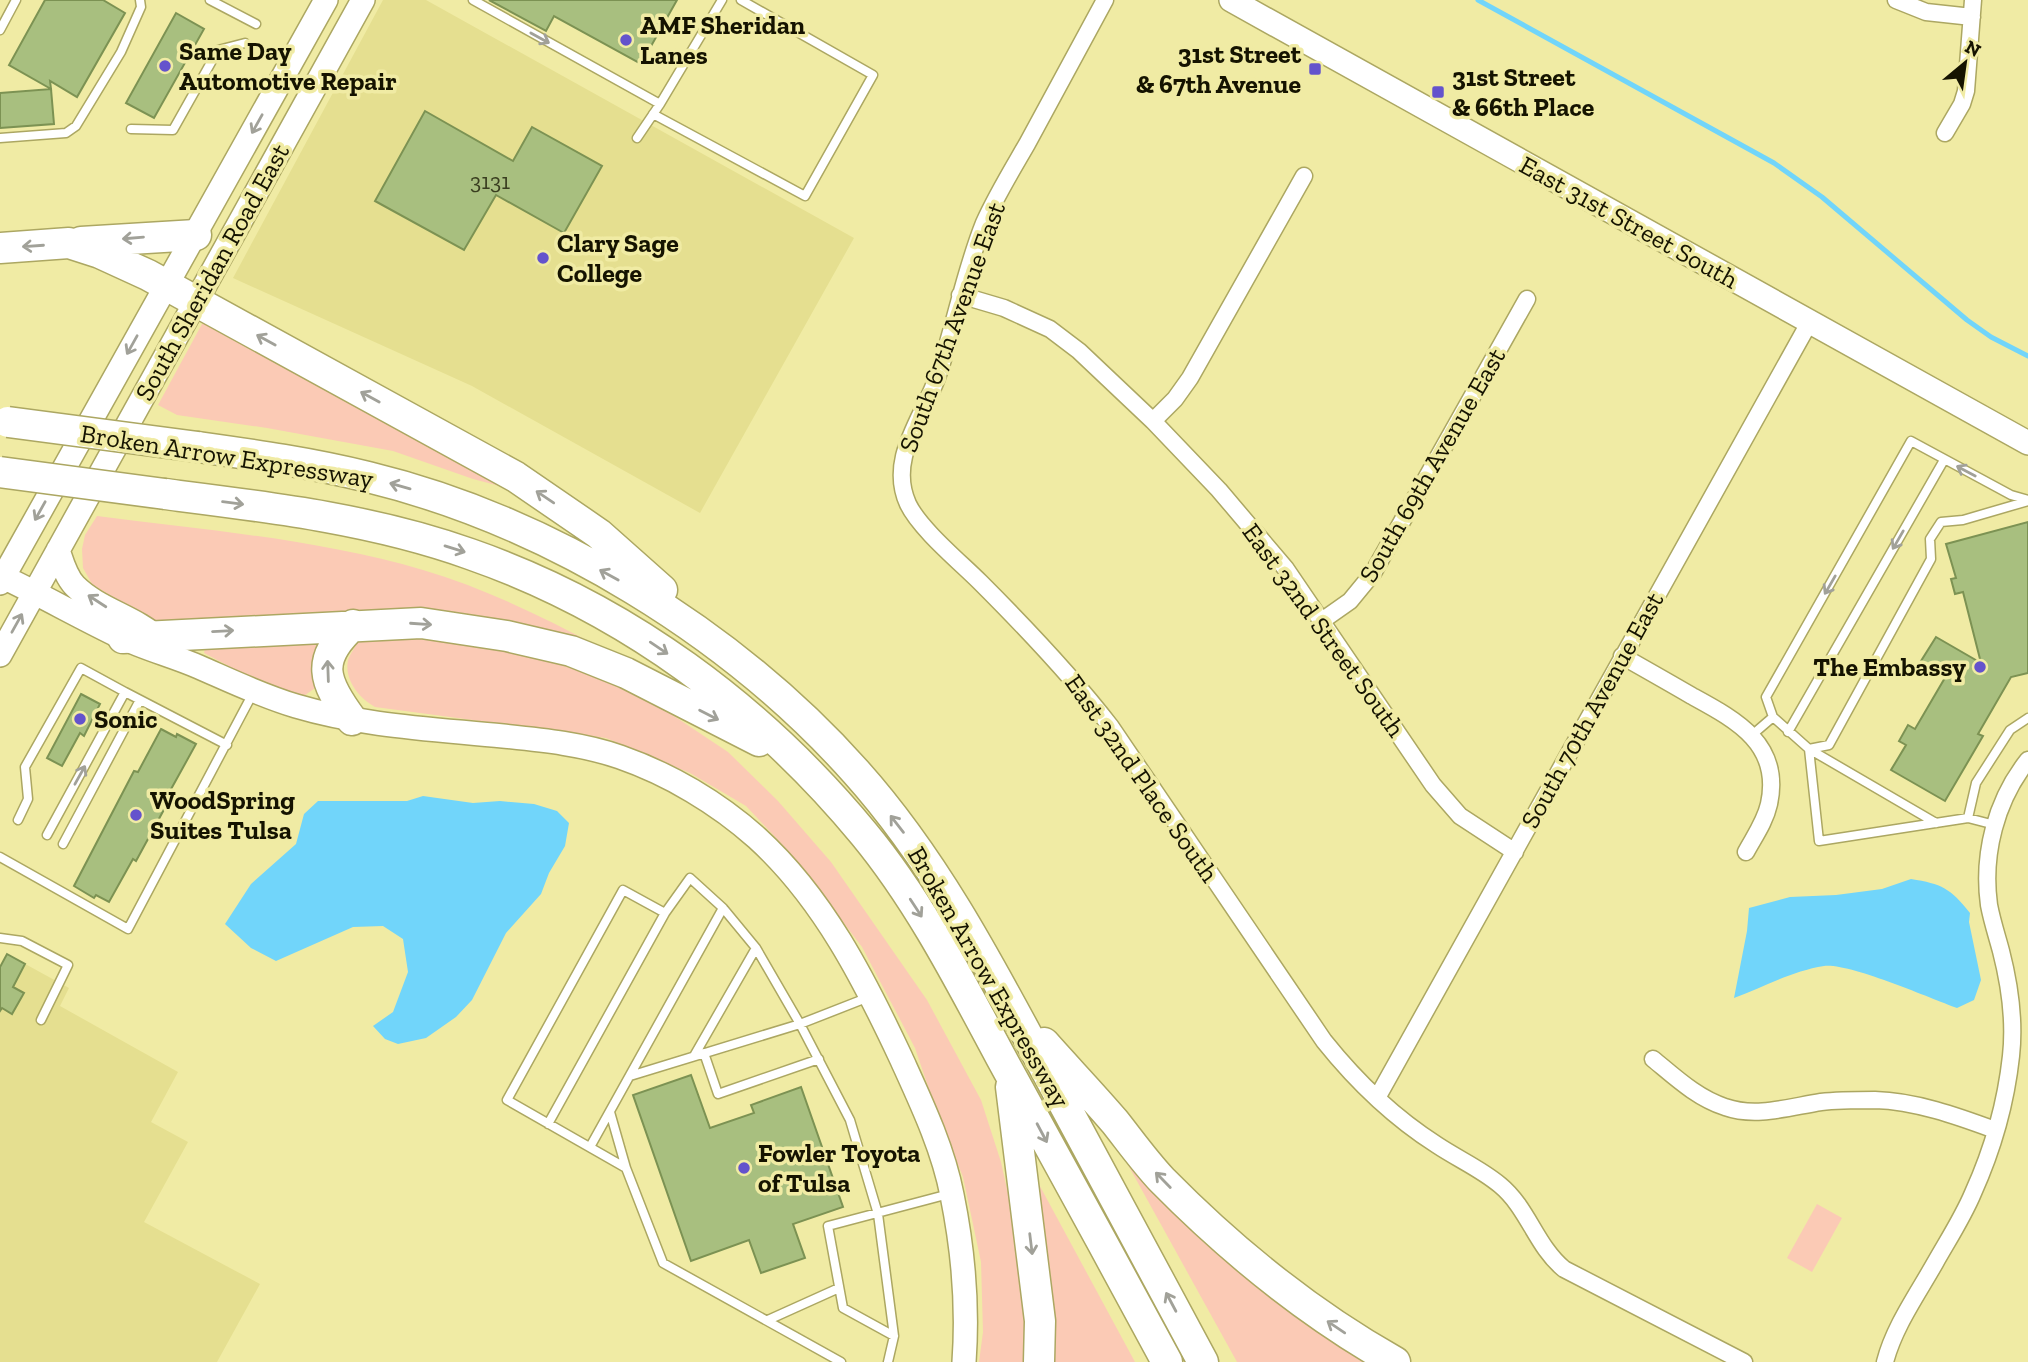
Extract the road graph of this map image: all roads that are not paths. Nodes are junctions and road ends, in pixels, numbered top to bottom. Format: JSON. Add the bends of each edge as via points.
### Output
{"nodes":[{"id":1,"x":16,"y":0,"type":"edge"},
{"id":2,"x":140,"y":0,"type":"edge"},
{"id":3,"x":210,"y":0,"type":"edge"},
{"id":4,"x":326,"y":0,"type":"edge"},
{"id":5,"x":363,"y":0,"type":"edge"},
{"id":6,"x":722,"y":0,"type":"edge"},
{"id":7,"x":741,"y":0,"type":"edge"},
{"id":8,"x":1105,"y":0,"type":"edge"},
{"id":9,"x":1231,"y":0,"type":"edge"},
{"id":10,"x":1896,"y":0,"type":"edge"},
{"id":11,"x":479,"y":2,"type":"edge"},
{"id":12,"x":1260,"y":7,"type":"edge"},
{"id":13,"x":1972,"y":8,"type":"edge"},
{"id":14,"x":256,"y":24,"type":"dead end"},
{"id":15,"x":0,"y":30,"type":"edge"},
{"id":16,"x":245,"y":43,"type":"dead end"},
{"id":17,"x":660,"y":104,"type":"junction"},
{"id":18,"x":653,"y":114,"type":"junction"},
{"id":19,"x":131,"y":129,"type":"dead end"},
{"id":20,"x":1945,"y":133,"type":"dead end"},
{"id":21,"x":0,"y":138,"type":"edge"},
{"id":22,"x":637,"y":138,"type":"dead end"},
{"id":23,"x":1304,"y":176,"type":"dead end"},
{"id":24,"x":196,"y":235,"type":"junction"},
{"id":25,"x":69,"y":243,"type":"junction"},
{"id":26,"x":0,"y":248,"type":"edge"},
{"id":27,"x":166,"y":285,"type":"junction"},
{"id":28,"x":960,"y":295,"type":"junction"},
{"id":29,"x":1527,"y":299,"type":"dead end"},
{"id":30,"x":196,"y":302,"type":"junction"},
{"id":31,"x":1808,"y":323,"type":"junction"},
{"id":32,"x":4,"y":421,"type":"edge"},
{"id":33,"x":1153,"y":421,"type":"junction"},
{"id":34,"x":2028,"y":443,"type":"edge"},
{"id":35,"x":1944,"y":460,"type":"junction"},
{"id":36,"x":901,"y":470,"type":"joint"},
{"id":37,"x":0,"y":472,"type":"edge"},
{"id":38,"x":2028,"y":500,"type":"edge"},
{"id":39,"x":58,"y":550,"type":"junction"},
{"id":40,"x":1,"y":579,"type":"edge"},
{"id":41,"x":35,"y":592,"type":"junction"},
{"id":42,"x":1323,"y":620,"type":"junction"},
{"id":43,"x":353,"y":625,"type":"junction"},
{"id":44,"x":155,"y":635,"type":"junction"},
{"id":45,"x":123,"y":638,"type":"junction"},
{"id":46,"x":0,"y":655,"type":"edge"},
{"id":47,"x":1622,"y":656,"type":"junction"},
{"id":48,"x":180,"y":659,"type":"junction"},
{"id":49,"x":765,"y":683,"type":"junction"},
{"id":50,"x":125,"y":692,"type":"junction"},
{"id":51,"x":253,"y":692,"type":"junction"},
{"id":52,"x":141,"y":700,"type":"junction"},
{"id":53,"x":1773,"y":717,"type":"junction"},
{"id":54,"x":352,"y":720,"type":"junction"},
{"id":55,"x":2026,"y":722,"type":"edge"},
{"id":56,"x":1788,"y":732,"type":"junction"},
{"id":57,"x":1752,"y":735,"type":"junction"},
{"id":58,"x":227,"y":744,"type":"junction"},
{"id":59,"x":1809,"y":749,"type":"junction"},
{"id":60,"x":797,"y":760,"type":"junction"},
{"id":61,"x":2028,"y":761,"type":"edge"},
{"id":62,"x":1968,"y":818,"type":"junction"},
{"id":63,"x":18,"y":820,"type":"dead end"},
{"id":64,"x":1936,"y":823,"type":"junction"},
{"id":65,"x":1994,"y":825,"type":"junction"},
{"id":66,"x":47,"y":835,"type":"dead end"},
{"id":67,"x":63,"y":844,"type":"dead end"},
{"id":68,"x":1514,"y":852,"type":"junction"},
{"id":69,"x":1745,"y":852,"type":"dead end"},
{"id":70,"x":0,"y":857,"type":"edge"},
{"id":71,"x":723,"y":908,"type":"junction"},
{"id":72,"x":665,"y":913,"type":"junction"},
{"id":73,"x":0,"y":938,"type":"edge"},
{"id":74,"x":756,"y":948,"type":"junction"},
{"id":75,"x":871,"y":996,"type":"junction"},
{"id":76,"x":1011,"y":1006,"type":"junction"},
{"id":77,"x":41,"y":1020,"type":"dead end"},
{"id":78,"x":2020,"y":1020,"type":"edge"},
{"id":79,"x":800,"y":1024,"type":"junction"},
{"id":80,"x":704,"y":1053,"type":"junction"},
{"id":81,"x":694,"y":1056,"type":"junction"},
{"id":82,"x":819,"y":1059,"type":"junction"},
{"id":83,"x":1654,"y":1059,"type":"dead end"},
{"id":84,"x":1010,"y":1073,"type":"junction"},
{"id":85,"x":630,"y":1076,"type":"junction"},
{"id":86,"x":1377,"y":1098,"type":"junction"},
{"id":87,"x":610,"y":1112,"type":"junction"},
{"id":88,"x":548,"y":1124,"type":"junction"},
{"id":89,"x":1995,"y":1130,"type":"junction"},
{"id":90,"x":590,"y":1147,"type":"junction"},
{"id":91,"x":626,"y":1168,"type":"junction"},
{"id":92,"x":952,"y":1193,"type":"junction"},
{"id":93,"x":878,"y":1214,"type":"junction"},
{"id":94,"x":839,"y":1288,"type":"junction"},
{"id":95,"x":768,"y":1320,"type":"junction"},
{"id":96,"x":894,"y":1336,"type":"junction"},
{"id":97,"x":841,"y":1362,"type":"edge"},
{"id":98,"x":888,"y":1362,"type":"edge"},
{"id":99,"x":964,"y":1362,"type":"edge"},
{"id":100,"x":1039,"y":1362,"type":"edge"},
{"id":101,"x":1167,"y":1362,"type":"edge"},
{"id":102,"x":1203,"y":1362,"type":"edge"},
{"id":103,"x":1395,"y":1362,"type":"edge"},
{"id":104,"x":1744,"y":1362,"type":"edge"},
{"id":105,"x":1885,"y":1362,"type":"edge"}],
"edges":[{"from":1,"to":15,"type":"lane"},
{"from":2,"to":21,"type":"lane","via":[[121,52],[76,126],[66,133]]},
{"from":3,"to":14,"type":"lane"},
{"from":4,"to":24,"type":"main road","name":"South Sheridan Road East","one_way":true},
{"from":5,"to":30,"type":"main road","name":"South Sheridan Road East"},
{"from":6,"to":17,"type":"lane"},
{"from":7,"to":18,"type":"lane","via":[[873,75],[805,197]]},
{"from":8,"to":28,"type":"street","name":"South 67th Avenue East","via":[[985,221]]},
{"from":9,"to":12,"type":"main road","name":"East 31st Street South"},
{"from":10,"to":13,"type":"street","via":[[1926,12]]},
{"from":11,"to":17,"type":"lane","one_way":true},
{"from":12,"to":31,"type":"main road","name":"East 31st Street South"},
{"from":13,"to":20,"type":"street","via":[[1966,91]]},
{"from":16,"to":19,"type":"lane","via":[[218,50],[173,130]]},
{"from":17,"to":18,"type":"lane"},
{"from":18,"to":22,"type":"lane"},
{"from":23,"to":33,"type":"street","via":[[1190,377]]},
{"from":24,"to":25,"type":"highway","one_way":true},
{"from":24,"to":27,"type":"main road","name":"South Sheridan Road East"},
{"from":25,"to":26,"type":"highway","one_way":true},
{"from":25,"to":27,"type":"highway"},
{"from":27,"to":30,"type":"highway"},
{"from":27,"to":40,"type":"main road","name":"South Sheridan Road East","one_way":true},
{"from":28,"to":33,"type":"street","name":"East 32nd Street South","via":[[1050,329]]},
{"from":28,"to":36,"type":"street","name":"South 67th Avenue East","via":[[946,353],[909,438]]},
{"from":29,"to":42,"type":"street","name":"South 69th Avenue East","via":[[1373,573],[1350,601]]},
{"from":30,"to":39,"type":"main road","name":"South Sheridan Road East"},
{"from":49,"to":30,"type":"highway","one_way":true,"via":[[599,534],[516,477]]},
{"from":31,"to":34,"type":"main road","name":"East 31st Street South"},
{"from":31,"to":47,"type":"street","name":"South 70th Avenue East"},
{"from":49,"to":32,"type":"highway","name":"Broken Arrow Expressway","one_way":true,"bridge":true,"via":[[635,589],[491,518],[414,490],[368,477],[198,447]]},
{"from":33,"to":42,"type":"street","name":"East 32nd Street South","via":[[1255,530]]},
{"from":38,"to":35,"type":"lane","one_way":true},
{"from":35,"to":53,"type":"lane","one_way":true,"via":[[1912,441],[1766,697]]},
{"from":35,"to":56,"type":"lane","one_way":true},
{"from":36,"to":86,"type":"street","name":"East 32nd Place South","via":[[903,488],[915,514],[1082,689],[1324,1041]]},
{"from":37,"to":60,"type":"highway","name":"Broken Arrow Expressway","one_way":true,"bridge":true,"via":[[365,524],[519,572],[634,631],[720,692]]},
{"from":38,"to":59,"type":"lane","via":[[1941,522],[1930,539],[1931,559],[1829,745]]},
{"from":39,"to":41,"type":"main road","name":"South Sheridan Road East"},
{"from":44,"to":39,"type":"main road","one_way":true,"via":[[74,585]]},
{"from":40,"to":41,"type":"main road"},
{"from":41,"to":45,"type":"main road"},
{"from":46,"to":41,"type":"main road","name":"South Sheridan Road East","one_way":true},
{"from":42,"to":68,"type":"street","name":"East 32nd Street South","via":[[1433,785],[1460,817]]},
{"from":44,"to":43,"type":"highway","one_way":true},
{"from":54,"to":43,"type":"highway","one_way":true,"via":[[326,673],[332,647]]},
{"from":43,"to":60,"type":"highway","one_way":true,"via":[[421,623],[507,636],[571,652],[626,673]]},
{"from":44,"to":45,"type":"highway"},
{"from":44,"to":48,"type":"main road"},
{"from":45,"to":48,"type":"main road"},
{"from":47,"to":57,"type":"street"},
{"from":47,"to":68,"type":"street","name":"South 70th Avenue East"},
{"from":48,"to":51,"type":"main road"},
{"from":76,"to":49,"type":"highway","name":"Broken Arrow Expressway","one_way":true,"via":[[942,887],[903,831],[857,773]]},
{"from":50,"to":52,"type":"lane"},
{"from":50,"to":63,"type":"lane","via":[[81,668],[26,767],[28,799]]},
{"from":66,"to":50,"type":"lane","one_way":true},
{"from":51,"to":54,"type":"main road"},
{"from":51,"to":58,"type":"lane"},
{"from":52,"to":58,"type":"lane"},
{"from":52,"to":67,"type":"lane"},
{"from":53,"to":56,"type":"lane"},
{"from":53,"to":57,"type":"lane"},
{"from":54,"to":75,"type":"main road","via":[[530,738],[591,749],[692,790],[757,838],[783,865],[818,907]]},
{"from":55,"to":62,"type":"lane","via":[[2010,730],[1976,783]]},
{"from":56,"to":59,"type":"lane"},
{"from":57,"to":69,"type":"street","via":[[1766,759],[1771,786],[1766,812]]},
{"from":58,"to":70,"type":"lane","via":[[128,929]]},
{"from":59,"to":64,"type":"lane"},
{"from":59,"to":64,"type":"lane","via":[[1819,841]]},
{"from":60,"to":84,"type":"highway","name":"Broken Arrow Expressway","one_way":true,"via":[[888,865],[948,959]]},
{"from":61,"to":65,"type":"street","via":[[2007,793]]},
{"from":62,"to":64,"type":"lane"},
{"from":62,"to":65,"type":"lane"},
{"from":65,"to":78,"type":"street","via":[[1987,886]]},
{"from":68,"to":86,"type":"street","name":"South 70th Avenue East"},
{"from":71,"to":72,"type":"lane","via":[[690,878]]},
{"from":71,"to":74,"type":"lane"},
{"from":71,"to":85,"type":"lane"},
{"from":72,"to":88,"type":"lane"},
{"from":72,"to":88,"type":"lane","via":[[623,890],[507,1100]]},
{"from":73,"to":77,"type":"lane","via":[[22,941],[68,965]]},
{"from":74,"to":79,"type":"lane"},
{"from":74,"to":81,"type":"lane"},
{"from":75,"to":79,"type":"lane"},
{"from":75,"to":92,"type":"main road","via":[[928,1116]]},
{"from":102,"to":76,"type":"highway","name":"Broken Arrow Expressway","one_way":true},
{"from":103,"to":76,"type":"highway","one_way":true,"via":[[1301,1303],[1206,1222],[1159,1177]]},
{"from":78,"to":89,"type":"street"},
{"from":79,"to":80,"type":"lane"},
{"from":79,"to":82,"type":"lane"},
{"from":80,"to":81,"type":"lane"},
{"from":80,"to":82,"type":"lane","via":[[718,1094]]},
{"from":81,"to":85,"type":"lane"},
{"from":82,"to":93,"type":"lane","via":[[850,1120]]},
{"from":83,"to":89,"type":"street","via":[[1700,1095],[1738,1110],[1878,1100],[1944,1113]]},
{"from":84,"to":100,"type":"highway","one_way":true,"via":[[1040,1321]]},
{"from":84,"to":101,"type":"highway","name":"Broken Arrow Expressway","one_way":true},
{"from":85,"to":87,"type":"lane"},
{"from":86,"to":104,"type":"street","name":"East 32nd Place South","via":[[1437,1145],[1501,1185],[1544,1249],[1564,1269]]},
{"from":87,"to":90,"type":"lane"},
{"from":87,"to":91,"type":"lane"},
{"from":88,"to":90,"type":"lane"},
{"from":89,"to":105,"type":"street","via":[[1973,1194],[1897,1330]]},
{"from":90,"to":91,"type":"lane"},
{"from":91,"to":95,"type":"lane","via":[[663,1263]]},
{"from":92,"to":93,"type":"lane"},
{"from":92,"to":99,"type":"main road","via":[[963,1274]]},
{"from":93,"to":94,"type":"lane","via":[[828,1226]]},
{"from":93,"to":96,"type":"lane"},
{"from":94,"to":95,"type":"lane"},
{"from":94,"to":96,"type":"lane","via":[[843,1308]]},
{"from":95,"to":97,"type":"lane"},
{"from":96,"to":98,"type":"lane"}]}
